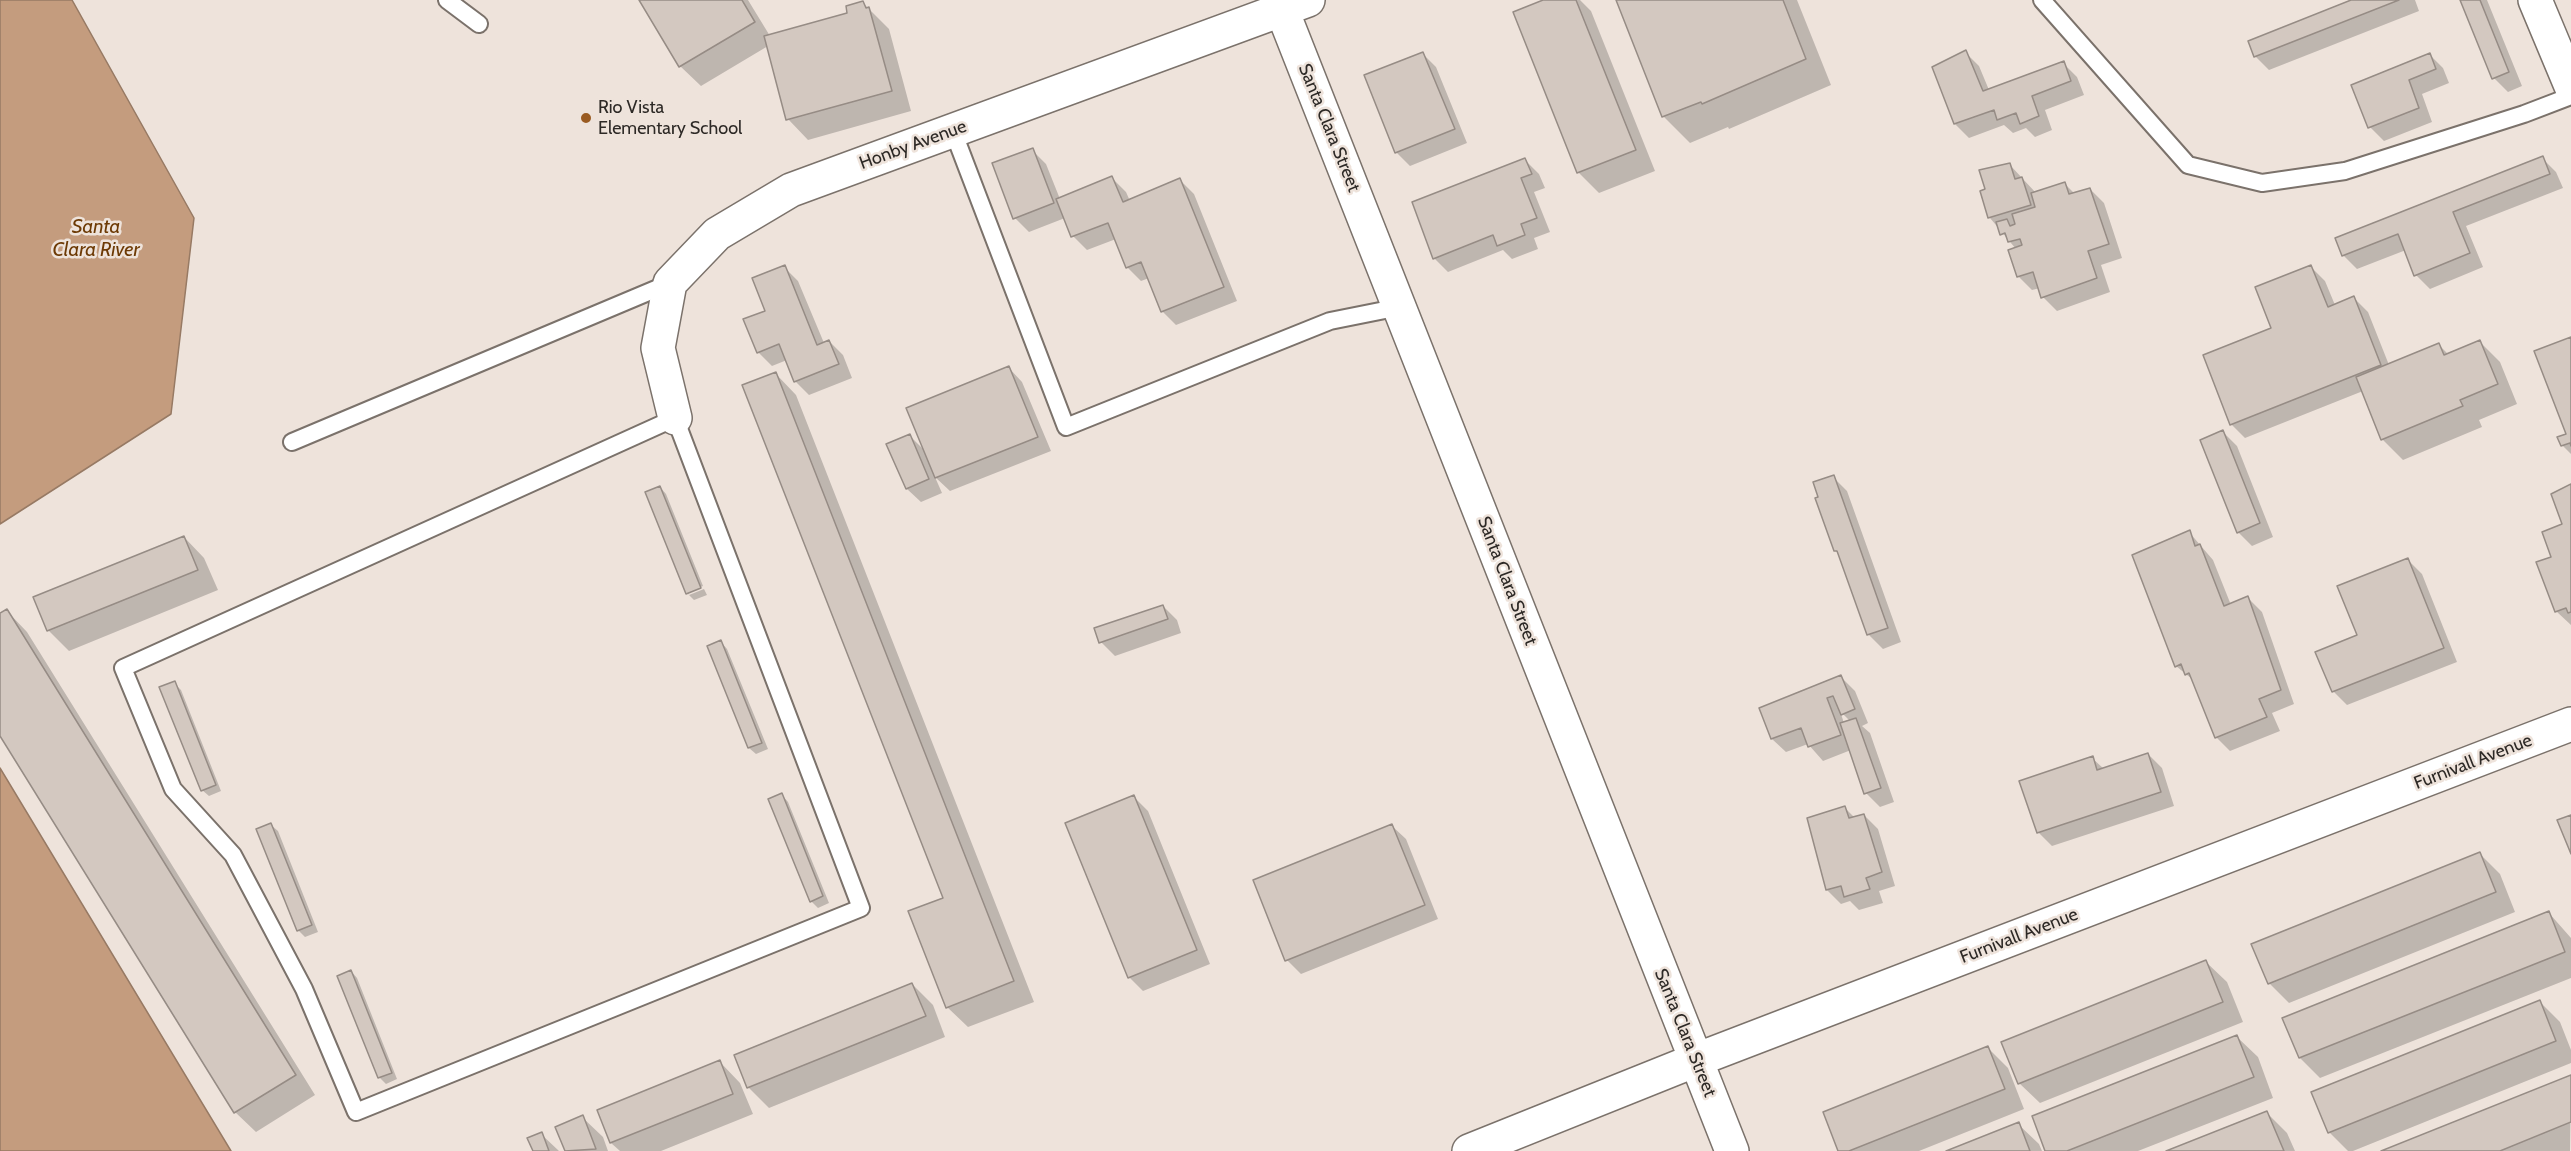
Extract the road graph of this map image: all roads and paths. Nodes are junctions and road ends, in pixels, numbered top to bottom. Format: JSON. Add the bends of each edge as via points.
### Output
{"nodes":[{"id":1,"x":447,"y":0,"type":"edge"},
{"id":2,"x":2042,"y":0,"type":"edge"},
{"id":3,"x":2535,"y":0,"type":"edge"},
{"id":4,"x":1289,"y":3,"type":"edge"},
{"id":5,"x":478,"y":24,"type":"dead end"},
{"id":6,"x":2571,"y":86,"type":"edge"},
{"id":7,"x":2571,"y":96,"type":"edge"},
{"id":8,"x":953,"y":130,"type":"junction"},
{"id":9,"x":670,"y":283,"type":"junction"},
{"id":10,"x":1400,"y":307,"type":"junction"},
{"id":11,"x":675,"y":418,"type":"junction"},
{"id":12,"x":292,"y":442,"type":"dead end"},
{"id":13,"x":2571,"y":724,"type":"edge"},
{"id":14,"x":1696,"y":1060,"type":"junction"},
{"id":15,"x":1468,"y":1151,"type":"edge"},
{"id":16,"x":1732,"y":1151,"type":"edge"}],
"edges":[{"from":1,"to":5,"type":"lane"},
{"from":2,"to":7,"type":"lane","via":[[2188,165],[2262,183],[2345,171]]},
{"from":3,"to":6,"type":"street"},
{"from":4,"to":8,"type":"street","name":"Honby Avenue"},
{"from":4,"to":10,"type":"street","name":"Santa Clara Street"},
{"from":8,"to":9,"type":"street","name":"Honby Avenue","via":[[791,190],[717,234]]},
{"from":8,"to":10,"type":"lane","via":[[1066,427],[1330,321]]},
{"from":9,"to":11,"type":"street","via":[[658,348]]},
{"from":9,"to":12,"type":"lane"},
{"from":10,"to":14,"type":"street","name":"Santa Clara Street"},
{"from":11,"to":11,"type":"lane","via":[[861,908],[356,1112],[304,989],[233,855],[173,789],[123,668]]},
{"from":13,"to":14,"type":"street","name":"Furnivall Avenue"},
{"from":14,"to":15,"type":"street","name":"Furnivall Avenue"},
{"from":14,"to":16,"type":"street","name":"Santa Clara Street"}]}
